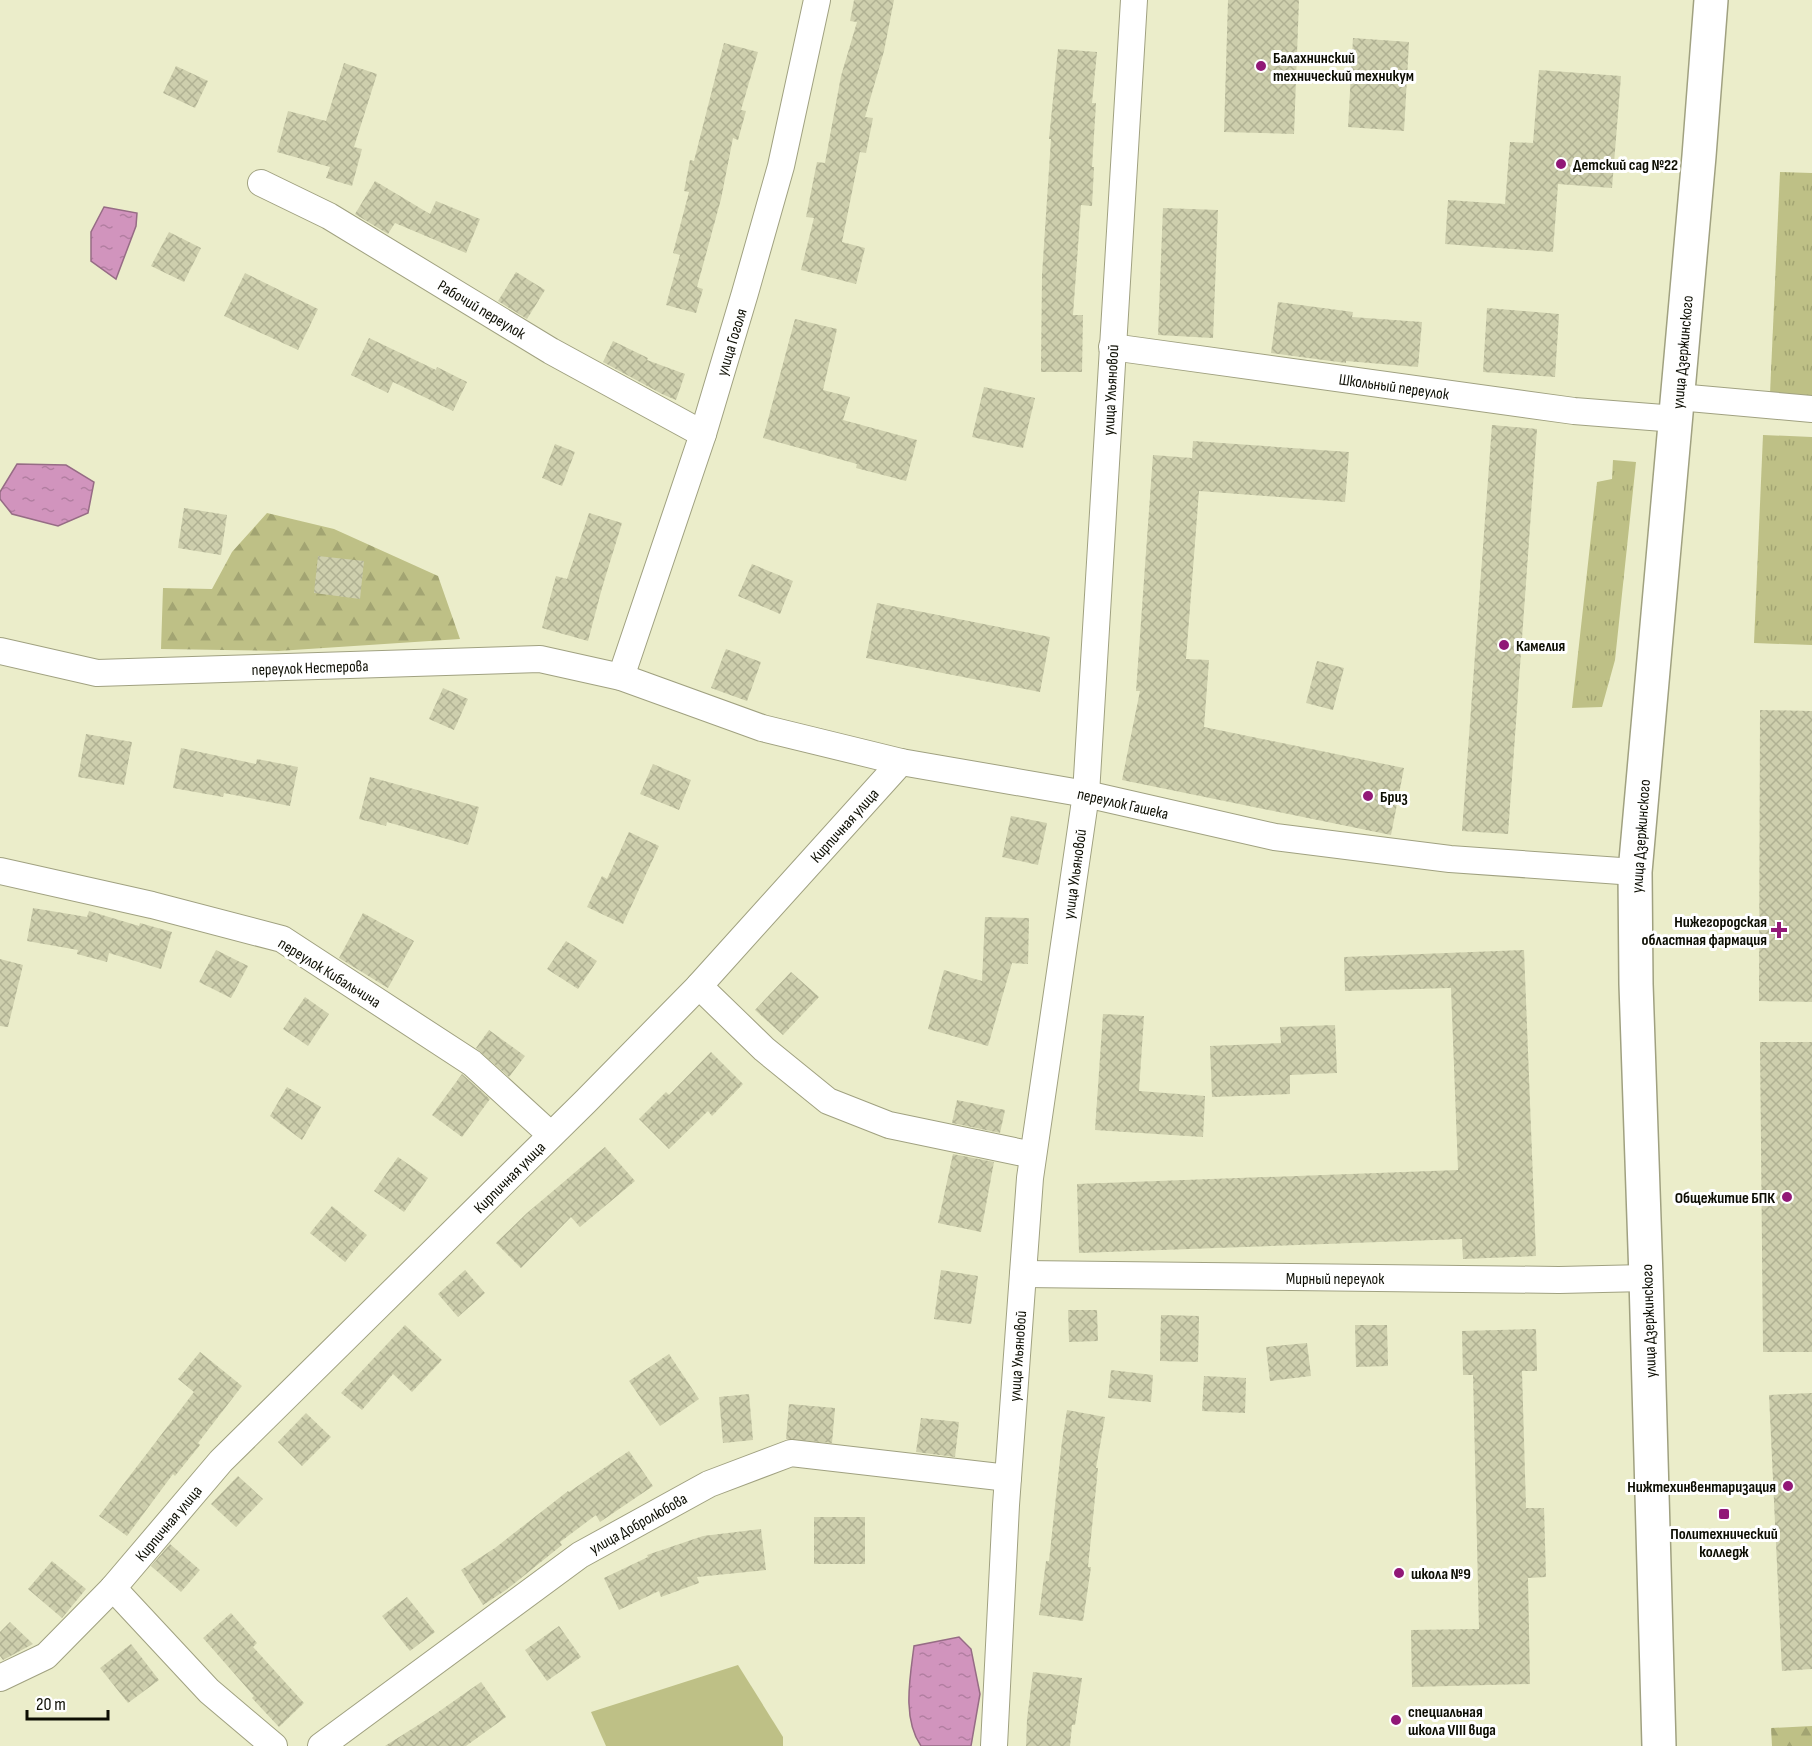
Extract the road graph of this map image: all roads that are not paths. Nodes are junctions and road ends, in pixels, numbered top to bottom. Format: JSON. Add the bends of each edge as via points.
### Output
{"nodes":[{"id":1,"x":817,"y":0,"type":"edge"},
{"id":2,"x":1134,"y":0,"type":"edge"},
{"id":3,"x":1711,"y":0,"type":"edge"},
{"id":4,"x":261,"y":183,"type":"dead end"},
{"id":5,"x":1112,"y":347,"type":"junction"},
{"id":6,"x":1677,"y":408,"type":"junction"},
{"id":7,"x":1812,"y":409,"type":"edge"},
{"id":8,"x":703,"y":434,"type":"junction"},
{"id":9,"x":0,"y":651,"type":"edge"},
{"id":10,"x":621,"y":677,"type":"junction"},
{"id":11,"x":901,"y":762,"type":"junction"},
{"id":12,"x":1086,"y":794,"type":"junction"},
{"id":13,"x":0,"y":871,"type":"edge"},
{"id":14,"x":1635,"y":872,"type":"junction"},
{"id":15,"x":699,"y":986,"type":"junction"},
{"id":16,"x":551,"y":1135,"type":"junction"},
{"id":17,"x":1033,"y":1155,"type":"junction"},
{"id":18,"x":1023,"y":1274,"type":"junction"},
{"id":19,"x":1646,"y":1278,"type":"junction"},
{"id":20,"x":1008,"y":1479,"type":"junction"},
{"id":21,"x":113,"y":1588,"type":"junction"},
{"id":22,"x":0,"y":1678,"type":"edge"},
{"id":23,"x":274,"y":1746,"type":"edge"},
{"id":24,"x":321,"y":1746,"type":"edge"},
{"id":25,"x":994,"y":1746,"type":"edge"},
{"id":26,"x":1659,"y":1746,"type":"edge"}],
"edges":[{"from":1,"to":8,"type":"street","name":"улица Гоголя","via":[[781,166]]},
{"from":2,"to":5,"type":"street","name":"улица Ульяновой"},
{"from":3,"to":6,"type":"main road","name":"улица Дзержинского"},
{"from":4,"to":8,"type":"street","name":"Рабочий переулок","via":[[329,216],[551,351]]},
{"from":5,"to":6,"type":"street","name":"Школьный переулок","via":[[1563,409]]},
{"from":5,"to":12,"type":"street","name":"улица Ульяновой"},
{"from":6,"to":7,"type":"street","name":"Школьный переулок"},
{"from":6,"to":14,"type":"main road","name":"улица Дзержинского"},
{"from":8,"to":10,"type":"street","name":"улица Гоголя"},
{"from":9,"to":10,"type":"street","name":"переулок Нестерова","via":[[97,673],[540,659]]},
{"from":10,"to":11,"type":"street","name":"переулок Гашека","via":[[762,728]]},
{"from":11,"to":12,"type":"street","name":"переулок Гашека"},
{"from":11,"to":15,"type":"street","name":"Кирпичная улица"},
{"from":12,"to":14,"type":"street","name":"переулок Гашека","via":[[1275,837],[1450,859]]},
{"from":12,"to":17,"type":"street","name":"улица Ульяновой"},
{"from":13,"to":16,"type":"street","name":"переулок Кибальчича","via":[[282,939],[472,1063]]},
{"from":14,"to":19,"type":"main road","name":"улица Дзержинского"},
{"from":15,"to":16,"type":"street","name":"Кирпичная улица"},
{"from":15,"to":17,"type":"street","via":[[764,1049],[828,1101],[889,1125]]},
{"from":16,"to":21,"type":"street","name":"Кирпичная улица","via":[[221,1461]]},
{"from":17,"to":18,"type":"street","name":"улица Ульяновой"},
{"from":18,"to":19,"type":"street","name":"Мирный переулок"},
{"from":18,"to":20,"type":"street","name":"улица Ульяновой"},
{"from":19,"to":26,"type":"main road","name":"улица Дзержинского"},
{"from":20,"to":24,"type":"street","name":"улица Добролюбова","via":[[791,1453],[709,1484],[580,1555]]},
{"from":20,"to":25,"type":"street","name":"улица Ульяновой"},
{"from":21,"to":22,"type":"street","name":"Кирпичная улица","via":[[46,1656]]},
{"from":21,"to":23,"type":"street","via":[[209,1691]]}]}
